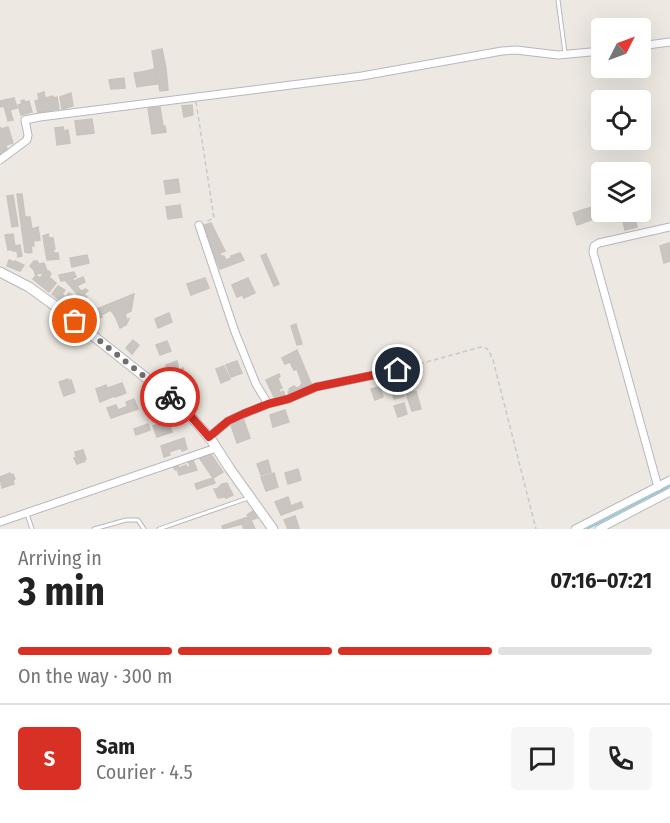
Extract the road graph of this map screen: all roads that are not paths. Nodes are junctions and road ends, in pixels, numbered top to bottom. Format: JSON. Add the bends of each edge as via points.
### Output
{"nodes":[{"id":1,"x":558,"y":0,"type":"edge"},
{"id":2,"x":670,"y":42,"type":"edge"},
{"id":3,"x":651,"y":45,"type":"edge"},
{"id":4,"x":591,"y":52,"type":"edge"},
{"id":5,"x":565,"y":55,"type":"junction"},
{"id":6,"x":0,"y":160,"type":"edge"},
{"id":7,"x":199,"y":225,"type":"road end"},
{"id":8,"x":670,"y":227,"type":"edge"},
{"id":9,"x":0,"y":272,"type":"edge"},
{"id":10,"x":398,"y":370,"type":"road end"},
{"id":11,"x":268,"y":404,"type":"junction"},
{"id":12,"x":209,"y":437,"type":"junction"},
{"id":13,"x":216,"y":447,"type":"junction"},
{"id":14,"x":670,"y":480,"type":"edge"},
{"id":15,"x":658,"y":487,"type":"junction"},
{"id":16,"x":670,"y":492,"type":"edge"},
{"id":17,"x":249,"y":497,"type":"junction"},
{"id":18,"x":27,"y":513,"type":"junction"},
{"id":19,"x":0,"y":522,"type":"edge"},
{"id":20,"x":32,"y":529,"type":"edge"},
{"id":21,"x":94,"y":529,"type":"edge"},
{"id":22,"x":144,"y":529,"type":"edge"},
{"id":23,"x":159,"y":529,"type":"edge"},
{"id":24,"x":273,"y":529,"type":"edge"},
{"id":25,"x":575,"y":529,"type":"edge"},
{"id":26,"x":599,"y":529,"type":"edge"}],
"edges":[{"from":1,"to":5,"type":"lane"},
{"from":2,"to":3,"type":"street"},
{"from":4,"to":5,"type":"street"},
{"from":5,"to":6,"type":"street","via":[[502,51],[362,76],[40,117],[25,120],[27,140]]},
{"from":7,"to":11,"type":"street","via":[[256,384]]},
{"from":8,"to":15,"type":"street","via":[[599,243],[593,252]]},
{"from":9,"to":12,"type":"street","via":[[29,287],[164,392]]},
{"from":10,"to":11,"type":"street","via":[[316,387]]},
{"from":11,"to":12,"type":"street","via":[[228,421]]},
{"from":12,"to":13,"type":"street"},
{"from":13,"to":17,"type":"street"},
{"from":13,"to":18,"type":"street"},
{"from":14,"to":15,"type":"street"},
{"from":15,"to":25,"type":"street"},
{"from":16,"to":26,"type":"street"},
{"from":17,"to":23,"type":"lane"},
{"from":17,"to":24,"type":"street"},
{"from":18,"to":19,"type":"street"},
{"from":18,"to":20,"type":"lane"},
{"from":21,"to":22,"type":"lane","via":[[138,520]]}]}
